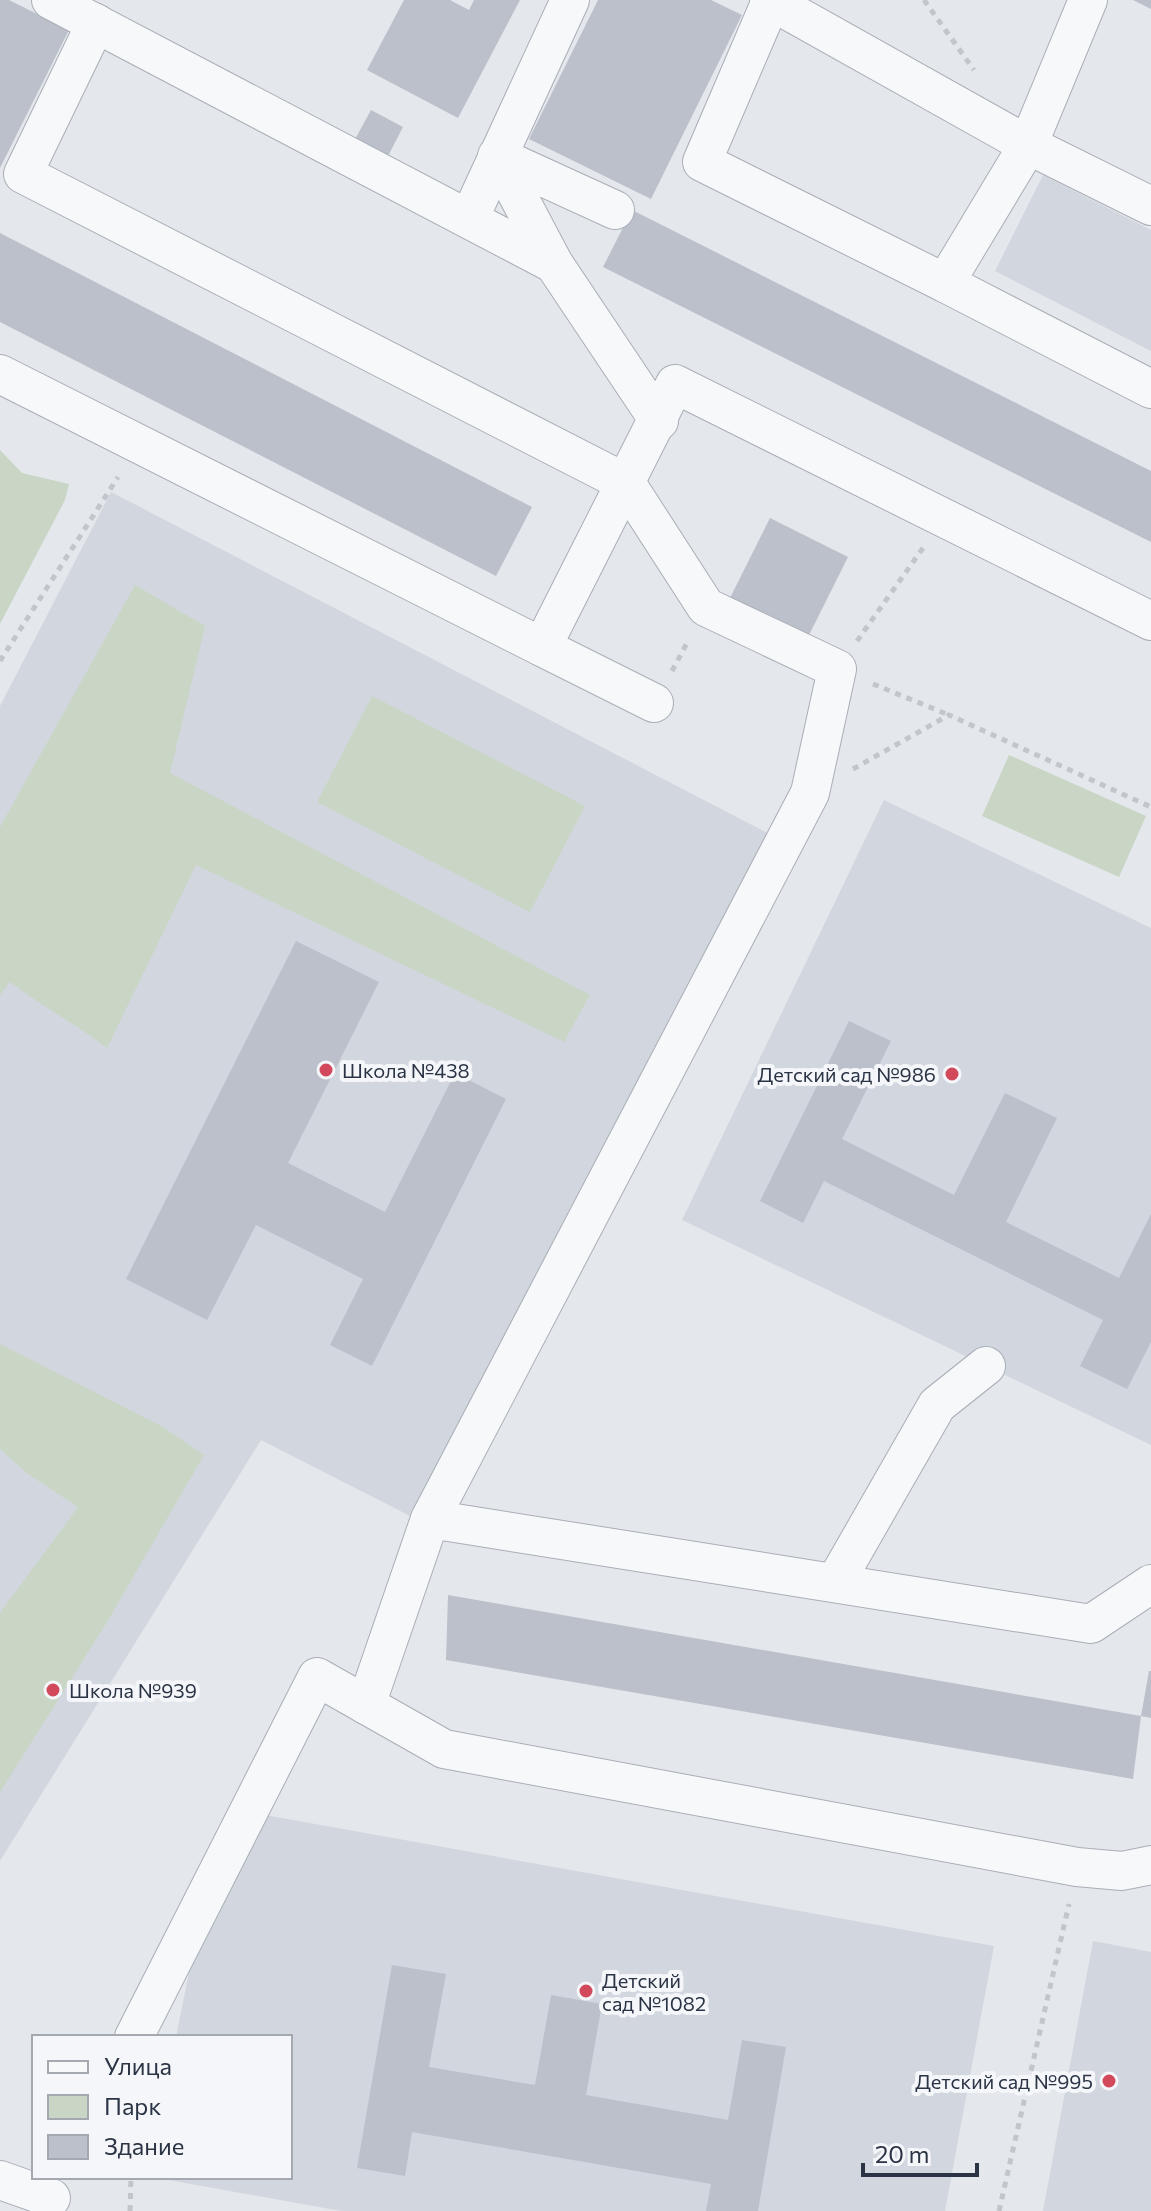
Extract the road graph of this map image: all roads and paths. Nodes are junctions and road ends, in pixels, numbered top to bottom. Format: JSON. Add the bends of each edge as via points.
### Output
{"nodes":[{"id":1,"x":51,"y":0,"type":"edge"},
{"id":2,"x":570,"y":0,"type":"edge"},
{"id":3,"x":1088,"y":0,"type":"edge"},
{"id":4,"x":778,"y":2,"type":"edge"},
{"id":5,"x":96,"y":23,"type":"junction"},
{"id":6,"x":1028,"y":145,"type":"junction"},
{"id":7,"x":497,"y":156,"type":"junction"},
{"id":8,"x":1151,"y":206,"type":"edge"},
{"id":9,"x":615,"y":210,"type":"dead end"},
{"id":10,"x":469,"y":219,"type":"junction"},
{"id":11,"x":554,"y":264,"type":"junction"},
{"id":12,"x":945,"y":283,"type":"junction"},
{"id":13,"x":0,"y":374,"type":"edge"},
{"id":14,"x":1151,"y":389,"type":"edge"},
{"id":15,"x":659,"y":421,"type":"junction"},
{"id":16,"x":140,"y":444,"type":"junction"},
{"id":17,"x":626,"y":483,"type":"junction"},
{"id":18,"x":945,"y":518,"type":"junction"},
{"id":19,"x":706,"y":607,"type":"junction"},
{"id":20,"x":1151,"y":621,"type":"edge"},
{"id":21,"x":542,"y":647,"type":"junction"},
{"id":22,"x":0,"y":661,"type":"edge"},
{"id":23,"x":837,"y":669,"type":"junction"},
{"id":24,"x":654,"y":703,"type":"joint"},
{"id":25,"x":949,"y":715,"type":"junction"},
{"id":26,"x":810,"y":793,"type":"junction"},
{"id":27,"x":1151,"y":807,"type":"edge"},
{"id":28,"x":986,"y":1366,"type":"dead end"},
{"id":29,"x":430,"y":1519,"type":"junction"},
{"id":30,"x":835,"y":1583,"type":"junction"},
{"id":31,"x":1151,"y":1584,"type":"edge"},
{"id":32,"x":366,"y":1705,"type":"junction"},
{"id":33,"x":1151,"y":1865,"type":"edge"},
{"id":34,"x":1077,"y":1867,"type":"junction"},
{"id":35,"x":135,"y":2035,"type":"edge"},
{"id":36,"x":131,"y":2179,"type":"edge"},
{"id":37,"x":0,"y":2180,"type":"edge"},
{"id":38,"x":56,"y":2195,"type":"edge"},
{"id":39,"x":130,"y":2211,"type":"edge"},
{"id":40,"x":999,"y":2211,"type":"edge"}],
"edges":[{"from":1,"to":5,"type":"lane"},
{"from":2,"to":7,"type":"lane"},
{"from":3,"to":6,"type":"lane"},
{"from":4,"to":6,"type":"lane"},
{"from":4,"to":12,"type":"lane","via":[[702,162]]},
{"from":5,"to":10,"type":"lane"},
{"from":5,"to":17,"type":"lane","via":[[23,174]]},
{"from":6,"to":8,"type":"lane"},
{"from":6,"to":12,"type":"lane"},
{"from":7,"to":9,"type":"lane"},
{"from":7,"to":10,"type":"lane"},
{"from":7,"to":11,"type":"lane"},
{"from":10,"to":11,"type":"lane"},
{"from":11,"to":15,"type":"lane"},
{"from":12,"to":14,"type":"lane"},
{"from":13,"to":16,"type":"lane"},
{"from":15,"to":17,"type":"lane"},
{"from":15,"to":18,"type":"lane","via":[[675,384]]},
{"from":16,"to":21,"type":"lane"},
{"from":16,"to":22,"type":"path"},
{"from":17,"to":19,"type":"lane"},
{"from":17,"to":21,"type":"lane"},
{"from":18,"to":20,"type":"lane"},
{"from":18,"to":23,"type":"path"},
{"from":19,"to":23,"type":"lane"},
{"from":19,"to":24,"type":"path"},
{"from":21,"to":24,"type":"lane"},
{"from":23,"to":25,"type":"path"},
{"from":23,"to":26,"type":"lane"},
{"from":25,"to":26,"type":"path"},
{"from":25,"to":27,"type":"path"},
{"from":26,"to":29,"type":"lane"},
{"from":28,"to":30,"type":"lane","via":[[937,1405]]},
{"from":29,"to":30,"type":"lane"},
{"from":29,"to":32,"type":"lane"},
{"from":30,"to":31,"type":"lane","via":[[1091,1624]]},
{"from":32,"to":34,"type":"lane","via":[[444,1749]]},
{"from":32,"to":35,"type":"lane","via":[[317,1677]]},
{"from":33,"to":34,"type":"lane","via":[[1122,1871]]},
{"from":34,"to":40,"type":"path"},
{"from":36,"to":39,"type":"path"},
{"from":37,"to":38,"type":"lane"}]}
